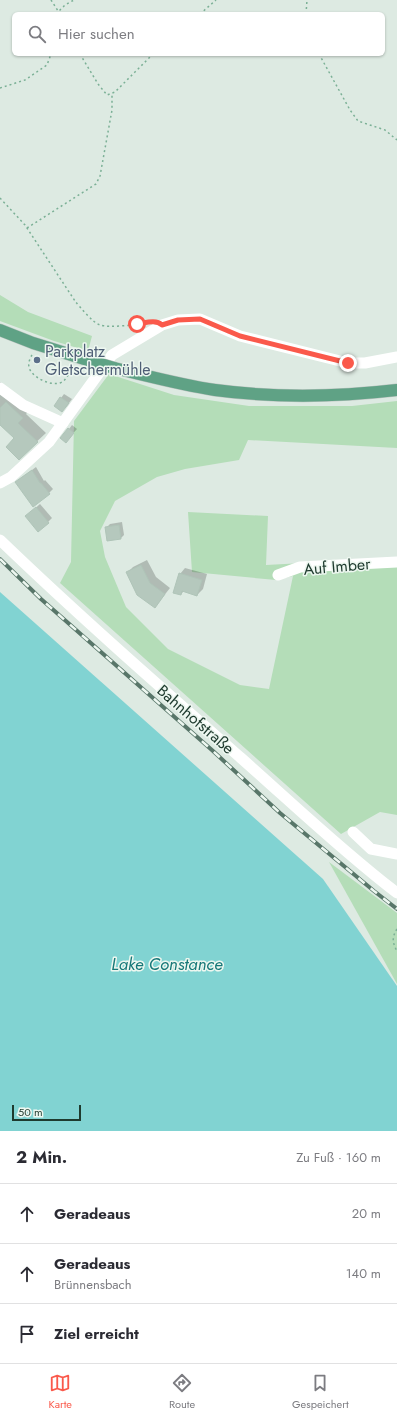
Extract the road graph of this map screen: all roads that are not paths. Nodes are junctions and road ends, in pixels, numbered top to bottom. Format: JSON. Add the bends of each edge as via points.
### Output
{"nodes":[{"id":1,"x":0,"y":330,"type":"edge"},
{"id":2,"x":397,"y":357,"type":"edge"},
{"id":3,"x":0,"y":388,"type":"edge"},
{"id":4,"x":397,"y":390,"type":"edge"},
{"id":5,"x":63,"y":423,"type":"junction"},
{"id":6,"x":0,"y":483,"type":"edge"},
{"id":7,"x":0,"y":540,"type":"edge"},
{"id":8,"x":397,"y":562,"type":"edge"},
{"id":9,"x":278,"y":575,"type":"dead end"},
{"id":10,"x":353,"y":832,"type":"dead end"},
{"id":11,"x":397,"y":854,"type":"edge"},
{"id":12,"x":397,"y":892,"type":"edge"}],
"edges":[{"from":1,"to":4,"type":"main road","bridge":true,"via":[[114,368],[208,388],[254,393],[333,395]]},
{"from":2,"to":5,"type":"street","via":[[365,363],[348,363],[240,336],[200,319],[178,320],[162,325],[112,355]]},
{"from":3,"to":5,"type":"street","via":[[24,405]]},
{"from":5,"to":6,"type":"street","via":[[49,442],[11,477]]},
{"from":7,"to":12,"type":"street","name":"Bahnhofstraße","via":[[49,588],[319,827]]},
{"from":8,"to":9,"type":"street","name":"Auf Imber","via":[[300,567]]},
{"from":10,"to":11,"type":"street","via":[[371,849]]}]}
